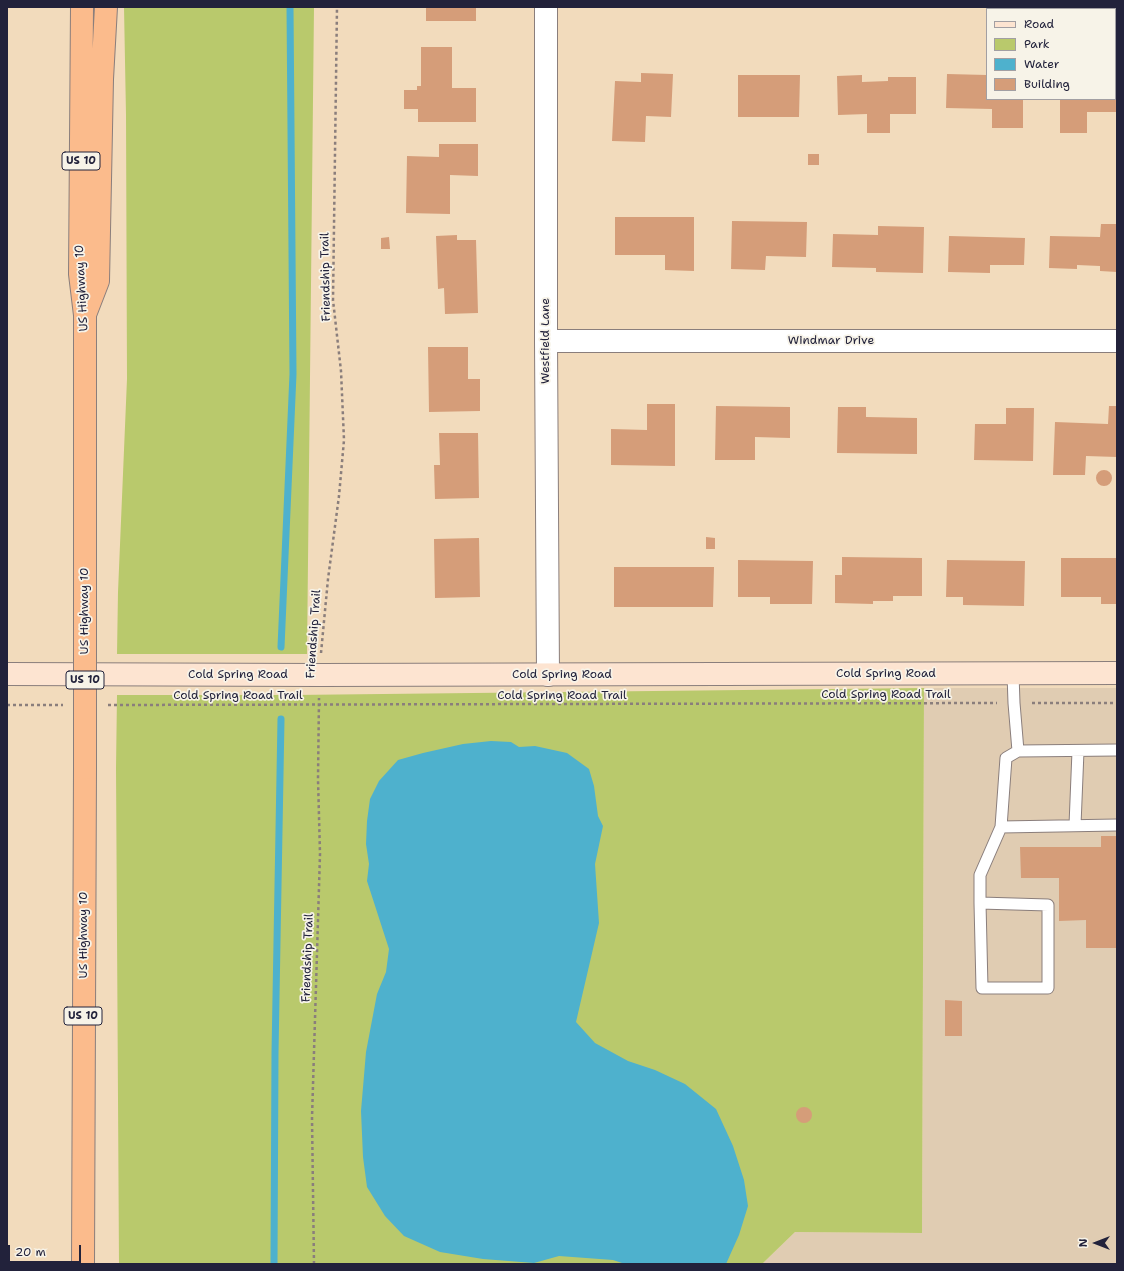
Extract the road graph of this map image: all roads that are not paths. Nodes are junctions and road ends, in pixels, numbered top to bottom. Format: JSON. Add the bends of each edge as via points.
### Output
{"nodes":[{"id":1,"x":82,"y":7,"type":"edge"},
{"id":2,"x":106,"y":7,"type":"edge"},
{"id":3,"x":546,"y":7,"type":"edge"},
{"id":4,"x":84,"y":315,"type":"junction"},
{"id":5,"x":546,"y":341,"type":"junction"},
{"id":6,"x":1117,"y":341,"type":"edge"},
{"id":7,"x":1117,"y":673,"type":"edge"},
{"id":8,"x":7,"y":674,"type":"edge"},
{"id":9,"x":1013,"y":674,"type":"junction"},
{"id":10,"x":548,"y":675,"type":"junction"},
{"id":11,"x":1117,"y":750,"type":"edge"},
{"id":12,"x":1018,"y":751,"type":"junction"},
{"id":13,"x":1078,"y":751,"type":"junction"},
{"id":14,"x":1075,"y":825,"type":"junction"},
{"id":15,"x":1117,"y":825,"type":"edge"},
{"id":16,"x":1001,"y":826,"type":"junction"},
{"id":17,"x":980,"y":902,"type":"junction"},
{"id":18,"x":83,"y":1264,"type":"edge"}],
"edges":[{"from":1,"to":4,"type":"highway","name":"US Highway 10","number":"US 10","via":[[80,274]]},
{"from":2,"to":4,"type":"highway","via":[[98,280]]},
{"from":3,"to":5,"type":"street","name":"Westfield Lane"},
{"from":4,"to":18,"type":"highway","name":"US Highway 10","number":"US 10","bridge":true},
{"from":5,"to":6,"type":"street","name":"Windmar Drive"},
{"from":5,"to":10,"type":"street","name":"Westfield Lane"},
{"from":7,"to":9,"type":"street","name":"Cold Spring Road"},
{"from":8,"to":10,"type":"street","name":"Cold Spring Road"},
{"from":9,"to":10,"type":"street","name":"Cold Spring Road"},
{"from":9,"to":12,"type":"lane"},
{"from":11,"to":13,"type":"lane"},
{"from":12,"to":13,"type":"lane"},
{"from":12,"to":16,"type":"lane","via":[[1006,758]]},
{"from":13,"to":14,"type":"lane"},
{"from":14,"to":15,"type":"lane"},
{"from":14,"to":16,"type":"lane"},
{"from":16,"to":17,"type":"lane","via":[[980,875]]},
{"from":17,"to":17,"type":"lane","via":[[982,988],[1048,988],[1048,905]]}]}
